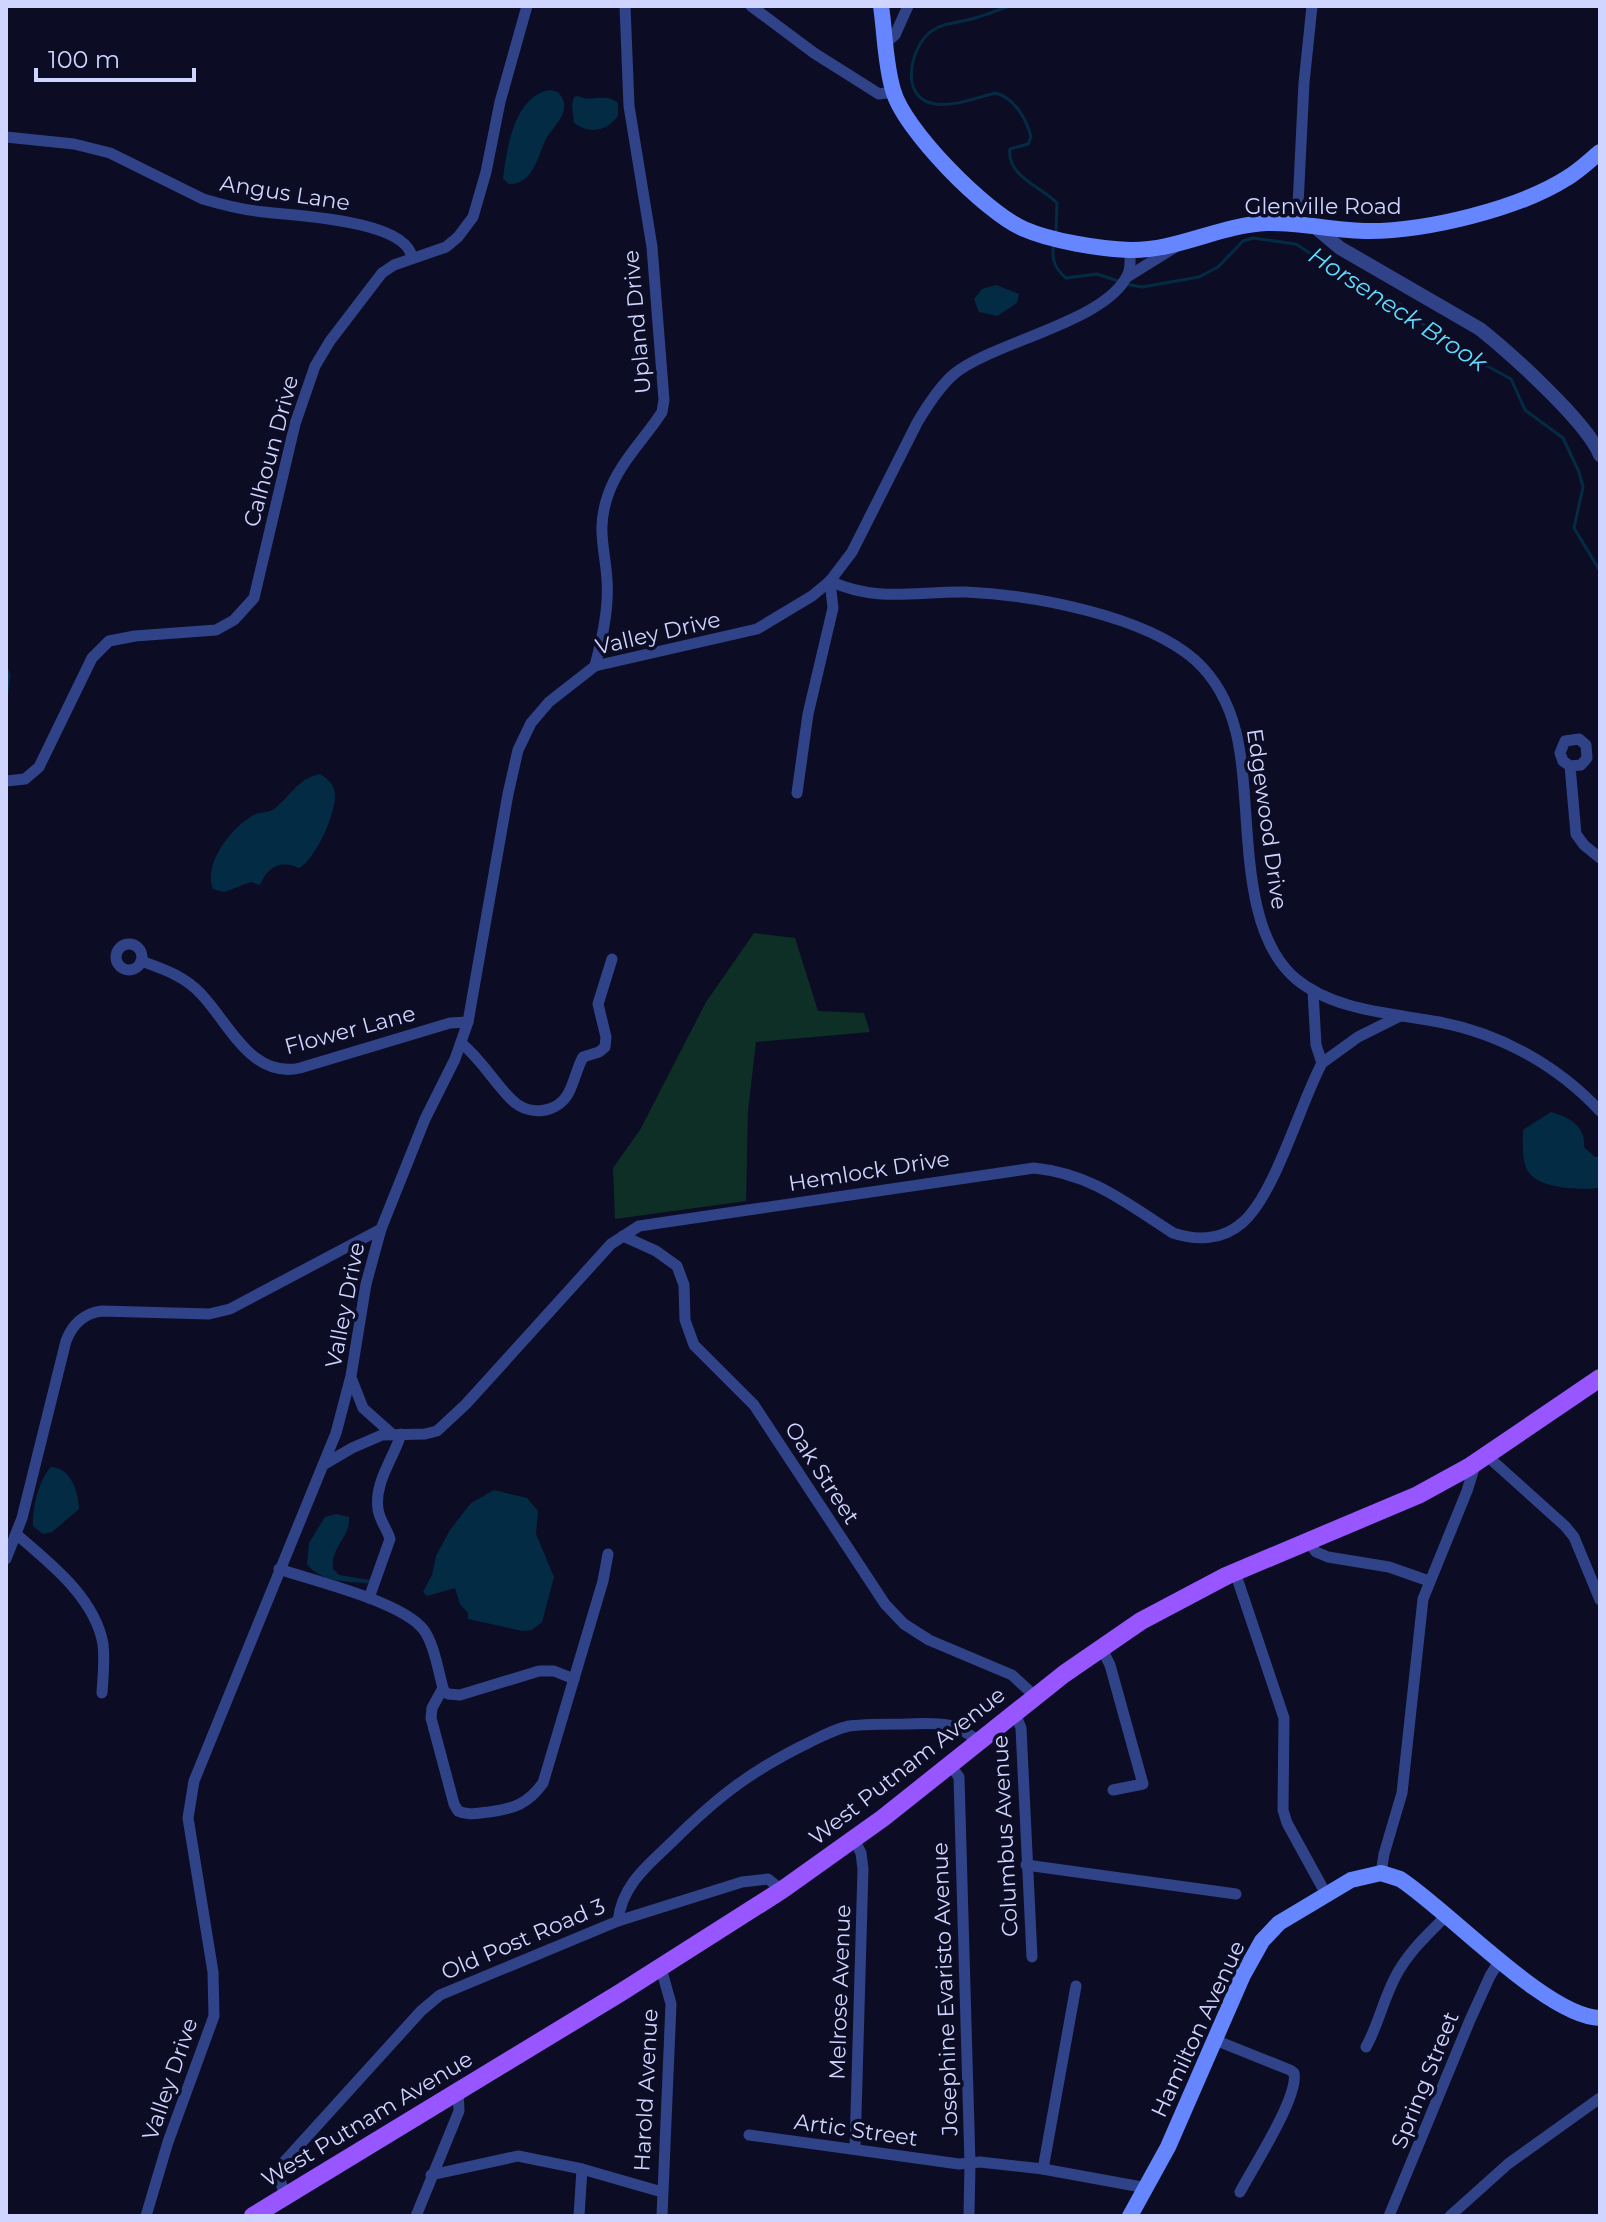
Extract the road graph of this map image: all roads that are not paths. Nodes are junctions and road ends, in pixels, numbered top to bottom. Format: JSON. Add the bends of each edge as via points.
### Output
{"nodes":[{"id":1,"x":527,"y":6,"type":"edge"},
{"id":2,"x":625,"y":6,"type":"edge"},
{"id":3,"x":751,"y":6,"type":"edge"},
{"id":4,"x":881,"y":6,"type":"edge"},
{"id":5,"x":908,"y":6,"type":"edge"},
{"id":6,"x":1312,"y":6,"type":"edge"},
{"id":7,"x":886,"y":43,"type":"junction"},
{"id":8,"x":893,"y":92,"type":"junction"},
{"id":9,"x":6,"y":137,"type":"edge"},
{"id":10,"x":1600,"y":152,"type":"edge"},
{"id":11,"x":1297,"y":225,"type":"junction"},
{"id":12,"x":1315,"y":227,"type":"junction"},
{"id":13,"x":1183,"y":242,"type":"junction"},
{"id":14,"x":1130,"y":250,"type":"junction"},
{"id":15,"x":412,"y":258,"type":"junction"},
{"id":16,"x":1122,"y":282,"type":"junction"},
{"id":17,"x":1600,"y":455,"type":"edge"},
{"id":18,"x":830,"y":581,"type":"junction"},
{"id":19,"x":595,"y":666,"type":"junction"},
{"id":20,"x":1570,"y":766,"type":"dead end"},
{"id":21,"x":6,"y":781,"type":"edge"},
{"id":22,"x":797,"y":793,"type":"dead end"},
{"id":23,"x":1600,"y":858,"type":"edge"},
{"id":24,"x":612,"y":959,"type":"dead end"},
{"id":25,"x":141,"y":961,"type":"dead end"},
{"id":26,"x":1313,"y":991,"type":"junction"},
{"id":27,"x":1400,"y":1016,"type":"junction"},
{"id":28,"x":468,"y":1022,"type":"junction"},
{"id":29,"x":461,"y":1043,"type":"junction"},
{"id":30,"x":1322,"y":1063,"type":"junction"},
{"id":31,"x":1600,"y":1111,"type":"edge"},
{"id":32,"x":381,"y":1229,"type":"junction"},
{"id":33,"x":623,"y":1236,"type":"junction"},
{"id":34,"x":351,"y":1376,"type":"junction"},
{"id":35,"x":1600,"y":1378,"type":"edge"},
{"id":36,"x":396,"y":1433,"type":"junction"},
{"id":37,"x":1481,"y":1458,"type":"junction"},
{"id":38,"x":322,"y":1465,"type":"junction"},
{"id":39,"x":16,"y":1534,"type":"junction"},
{"id":40,"x":1308,"y":1541,"type":"junction"},
{"id":41,"x":608,"y":1554,"type":"dead end"},
{"id":42,"x":6,"y":1559,"type":"edge"},
{"id":43,"x":279,"y":1569,"type":"junction"},
{"id":44,"x":1235,"y":1572,"type":"junction"},
{"id":45,"x":1429,"y":1581,"type":"junction"},
{"id":46,"x":369,"y":1598,"type":"junction"},
{"id":47,"x":1600,"y":1600,"type":"edge"},
{"id":48,"x":1101,"y":1647,"type":"junction"},
{"id":49,"x":574,"y":1679,"type":"junction"},
{"id":50,"x":443,"y":1690,"type":"junction"},
{"id":51,"x":102,"y":1693,"type":"dead end"},
{"id":52,"x":1036,"y":1697,"type":"junction"},
{"id":53,"x":1015,"y":1713,"type":"junction"},
{"id":54,"x":979,"y":1742,"type":"junction"},
{"id":55,"x":950,"y":1765,"type":"junction"},
{"id":56,"x":1113,"y":1790,"type":"dead end"},
{"id":57,"x":854,"y":1839,"type":"junction"},
{"id":58,"x":1026,"y":1865,"type":"junction"},
{"id":59,"x":1381,"y":1873,"type":"junction"},
{"id":60,"x":782,"y":1890,"type":"junction"},
{"id":61,"x":1236,"y":1894,"type":"dead end"},
{"id":62,"x":1326,"y":1894,"type":"junction"},
{"id":63,"x":1446,"y":1916,"type":"junction"},
{"id":64,"x":618,"y":1921,"type":"junction"},
{"id":65,"x":1032,"y":1957,"type":"dead end"},
{"id":66,"x":1500,"y":1960,"type":"junction"},
{"id":67,"x":661,"y":1968,"type":"junction"},
{"id":68,"x":1076,"y":1986,"type":"dead end"},
{"id":69,"x":1600,"y":2018,"type":"edge"},
{"id":70,"x":1215,"y":2040,"type":"junction"},
{"id":71,"x":1366,"y":2047,"type":"dead end"},
{"id":72,"x":458,"y":2091,"type":"junction"},
{"id":73,"x":1600,"y":2098,"type":"edge"},
{"id":74,"x":749,"y":2135,"type":"dead end"},
{"id":75,"x":855,"y":2149,"type":"junction"},
{"id":76,"x":970,"y":2164,"type":"junction"},
{"id":77,"x":582,"y":2169,"type":"junction"},
{"id":78,"x":1043,"y":2169,"type":"junction"},
{"id":79,"x":431,"y":2175,"type":"junction"},
{"id":80,"x":1147,"y":2188,"type":"junction"},
{"id":81,"x":662,"y":2192,"type":"junction"},
{"id":82,"x":1240,"y":2192,"type":"dead end"},
{"id":83,"x":285,"y":2197,"type":"junction"},
{"id":84,"x":146,"y":2216,"type":"edge"},
{"id":85,"x":253,"y":2216,"type":"edge"},
{"id":86,"x":416,"y":2216,"type":"edge"},
{"id":87,"x":579,"y":2216,"type":"edge"},
{"id":88,"x":662,"y":2216,"type":"edge"},
{"id":89,"x":969,"y":2216,"type":"edge"},
{"id":90,"x":1130,"y":2216,"type":"edge"},
{"id":91,"x":1389,"y":2216,"type":"edge"},
{"id":92,"x":1450,"y":2216,"type":"edge"}],
"edges":[{"from":1,"to":15,"type":"street","name":"Calhoun Drive","via":[[473,217],[446,247]]},
{"from":2,"to":19,"type":"street","name":"Upland Drive","via":[[629,106],[652,247],[664,400],[662,412],[617,474],[607,497],[600,532],[607,602]]},
{"from":3,"to":8,"type":"street","via":[[879,94]]},
{"from":4,"to":7,"type":"main road","name":"Glenville Road"},
{"from":5,"to":7,"type":"street"},
{"from":6,"to":11,"type":"street"},
{"from":7,"to":8,"type":"main road","name":"Glenville Road"},
{"from":8,"to":14,"type":"main road","name":"Glenville Road","via":[[924,141],[1005,219],[1053,239]]},
{"from":9,"to":15,"type":"street","name":"Angus Lane","via":[[110,153],[219,204],[356,224],[402,240]]},
{"from":10,"to":12,"type":"main road","name":"Glenville Road","via":[[1552,187],[1470,215],[1397,230]]},
{"from":11,"to":12,"type":"main road","name":"Glenville Road"},
{"from":11,"to":13,"type":"main road","name":"Glenville Road","via":[[1251,224]]},
{"from":12,"to":17,"type":"street","via":[[1340,248],[1459,315],[1499,344],[1588,434]]},
{"from":13,"to":14,"type":"main road","name":"Glenville Road"},
{"from":13,"to":16,"type":"street","name":"Valley Drive"},
{"from":14,"to":16,"type":"street"},
{"from":15,"to":21,"type":"street","name":"Calhoun Drive","via":[[382,273],[315,366],[295,424],[254,598],[216,630],[109,641],[92,658],[39,767],[25,779]]},
{"from":16,"to":18,"type":"street","name":"Valley Drive","via":[[1084,314],[953,375],[929,403],[852,552]]},
{"from":18,"to":19,"type":"street","name":"Valley Drive","via":[[757,629]]},
{"from":18,"to":22,"type":"street","via":[[833,608],[808,714]]},
{"from":18,"to":26,"type":"street","name":"Edgewood Drive","via":[[880,596],[961,592],[1042,599],[1136,628],[1195,660],[1226,701],[1237,734],[1261,923],[1278,959]]},
{"from":19,"to":28,"type":"street","name":"Valley Drive","via":[[549,702],[518,750]]},
{"from":20,"to":23,"type":"street","via":[[1576,834]]},
{"from":24,"to":29,"type":"street","via":[[598,1004],[605,1047],[583,1057],[569,1093],[553,1109],[535,1112],[512,1101]]},
{"from":25,"to":28,"type":"street","name":"Flower Lane","via":[[174,973],[200,992],[240,1047],[278,1069],[300,1068]]},
{"from":26,"to":27,"type":"street","name":"Edgewood Drive","via":[[1340,1003]]},
{"from":26,"to":30,"type":"street"},
{"from":27,"to":30,"type":"street"},
{"from":27,"to":31,"type":"street","name":"Edgewood Drive","via":[[1464,1028],[1521,1050],[1569,1082]]},
{"from":28,"to":29,"type":"street","name":"Valley Drive"},
{"from":29,"to":32,"type":"street","name":"Valley Drive"},
{"from":30,"to":33,"type":"street","name":"Hemlock Drive","via":[[1263,1196],[1243,1223],[1213,1237],[1173,1233],[1099,1185],[1034,1168],[659,1222]]},
{"from":32,"to":34,"type":"street","name":"Valley Drive"},
{"from":32,"to":39,"type":"street","via":[[230,1309],[209,1314],[102,1311],[77,1322],[66,1341]]},
{"from":33,"to":36,"type":"street","name":"Hemlock Drive","via":[[445,1425],[425,1434]]},
{"from":33,"to":52,"type":"street","name":"Oak Street","via":[[677,1266],[694,1345],[754,1405],[885,1604],[929,1640],[1012,1675]]},
{"from":34,"to":36,"type":"street","via":[[363,1408]]},
{"from":34,"to":38,"type":"street","name":"Valley Drive"},
{"from":35,"to":37,"type":"main road","name":"West Putnam Avenue"},
{"from":36,"to":38,"type":"street","name":"Hemlock Drive"},
{"from":36,"to":46,"type":"street","via":[[397,1449],[378,1486],[378,1511],[390,1539]]},
{"from":37,"to":40,"type":"main road","name":"West Putnam Avenue","via":[[1418,1495]]},
{"from":37,"to":45,"type":"street"},
{"from":37,"to":47,"type":"street","via":[[1565,1526]]},
{"from":38,"to":43,"type":"street","name":"Valley Drive"},
{"from":39,"to":42,"type":"street"},
{"from":39,"to":51,"type":"street","via":[[90,1609],[102,1642]]},
{"from":40,"to":44,"type":"main road","name":"West Putnam Avenue"},
{"from":40,"to":45,"type":"street","via":[[1328,1557],[1389,1567]]},
{"from":41,"to":49,"type":"street"},
{"from":43,"to":46,"type":"street"},
{"from":43,"to":84,"type":"street","name":"Valley Drive","via":[[194,1781],[188,1818],[213,1972],[214,2016]]},
{"from":44,"to":48,"type":"main road","name":"West Putnam Avenue"},
{"from":44,"to":62,"type":"street","via":[[1284,1718],[1283,1810]]},
{"from":45,"to":59,"type":"street","via":[[1418,1625],[1402,1793]]},
{"from":46,"to":50,"type":"street","via":[[415,1621],[425,1632]]},
{"from":48,"to":52,"type":"main road","name":"West Putnam Avenue"},
{"from":48,"to":56,"type":"street","via":[[1143,1784]]},
{"from":49,"to":50,"type":"street","via":[[539,1671],[460,1695]]},
{"from":49,"to":50,"type":"street","via":[[536,1793],[515,1807],[469,1814],[454,1804],[431,1718]]},
{"from":52,"to":53,"type":"main road","name":"West Putnam Avenue"},
{"from":53,"to":54,"type":"main road","name":"West Putnam Avenue"},
{"from":53,"to":58,"type":"street","name":"Columbus Avenue","via":[[1021,1728]]},
{"from":54,"to":55,"type":"main road","name":"West Putnam Avenue"},
{"from":54,"to":64,"type":"street","via":[[965,1730],[938,1723],[850,1726],[794,1750],[711,1803],[634,1878],[622,1897]]},
{"from":55,"to":57,"type":"main road","name":"West Putnam Avenue"},
{"from":55,"to":76,"type":"street","name":"Josephine Evaristo Avenue","via":[[959,1777]]},
{"from":57,"to":60,"type":"main road","name":"West Putnam Avenue"},
{"from":57,"to":75,"type":"street","name":"Melrose Avenue","via":[[863,1869]]},
{"from":58,"to":61,"type":"street"},
{"from":58,"to":65,"type":"street","name":"Columbus Avenue"},
{"from":59,"to":62,"type":"main road","name":"Hamilton Avenue","via":[[1351,1880]]},
{"from":59,"to":63,"type":"main road","via":[[1407,1883]]},
{"from":60,"to":64,"type":"street","name":"Old Post Road 3","via":[[768,1879],[754,1879]]},
{"from":60,"to":67,"type":"main road","name":"West Putnam Avenue"},
{"from":62,"to":70,"type":"main road","name":"Hamilton Avenue","via":[[1279,1923],[1262,1941]]},
{"from":63,"to":66,"type":"main road"},
{"from":63,"to":71,"type":"street","via":[[1399,1969]]},
{"from":64,"to":83,"type":"street","name":"Old Post Road 3","via":[[455,1987],[431,2002],[284,2162],[279,2176]]},
{"from":66,"to":69,"type":"main road","via":[[1576,2014]]},
{"from":66,"to":91,"type":"street","name":"Spring Street"},
{"from":67,"to":72,"type":"main road","name":"West Putnam Avenue"},
{"from":67,"to":81,"type":"street","name":"Harold Avenue","via":[[671,2004]]},
{"from":68,"to":78,"type":"street"},
{"from":70,"to":80,"type":"main road","name":"Hamilton Avenue"},
{"from":70,"to":82,"type":"street","via":[[1290,2070],[1296,2081]]},
{"from":72,"to":79,"type":"street","via":[[459,2111]]},
{"from":72,"to":83,"type":"main road","name":"West Putnam Avenue"},
{"from":73,"to":92,"type":"street","via":[[1508,2164]]},
{"from":74,"to":75,"type":"street","name":"Artic Street"},
{"from":75,"to":76,"type":"street","name":"Artic Street"},
{"from":76,"to":78,"type":"street","name":"Artic Street"},
{"from":76,"to":89,"type":"street","name":"Josephine Evaristo Avenue"},
{"from":77,"to":79,"type":"street","via":[[518,2156]]},
{"from":77,"to":81,"type":"street"},
{"from":77,"to":87,"type":"street"},
{"from":78,"to":80,"type":"street","name":"Artic Street"},
{"from":79,"to":86,"type":"street"},
{"from":80,"to":90,"type":"main road","name":"Hamilton Avenue"},
{"from":81,"to":88,"type":"street","name":"Harold Avenue"},
{"from":83,"to":85,"type":"main road","name":"West Putnam Avenue"}]}
